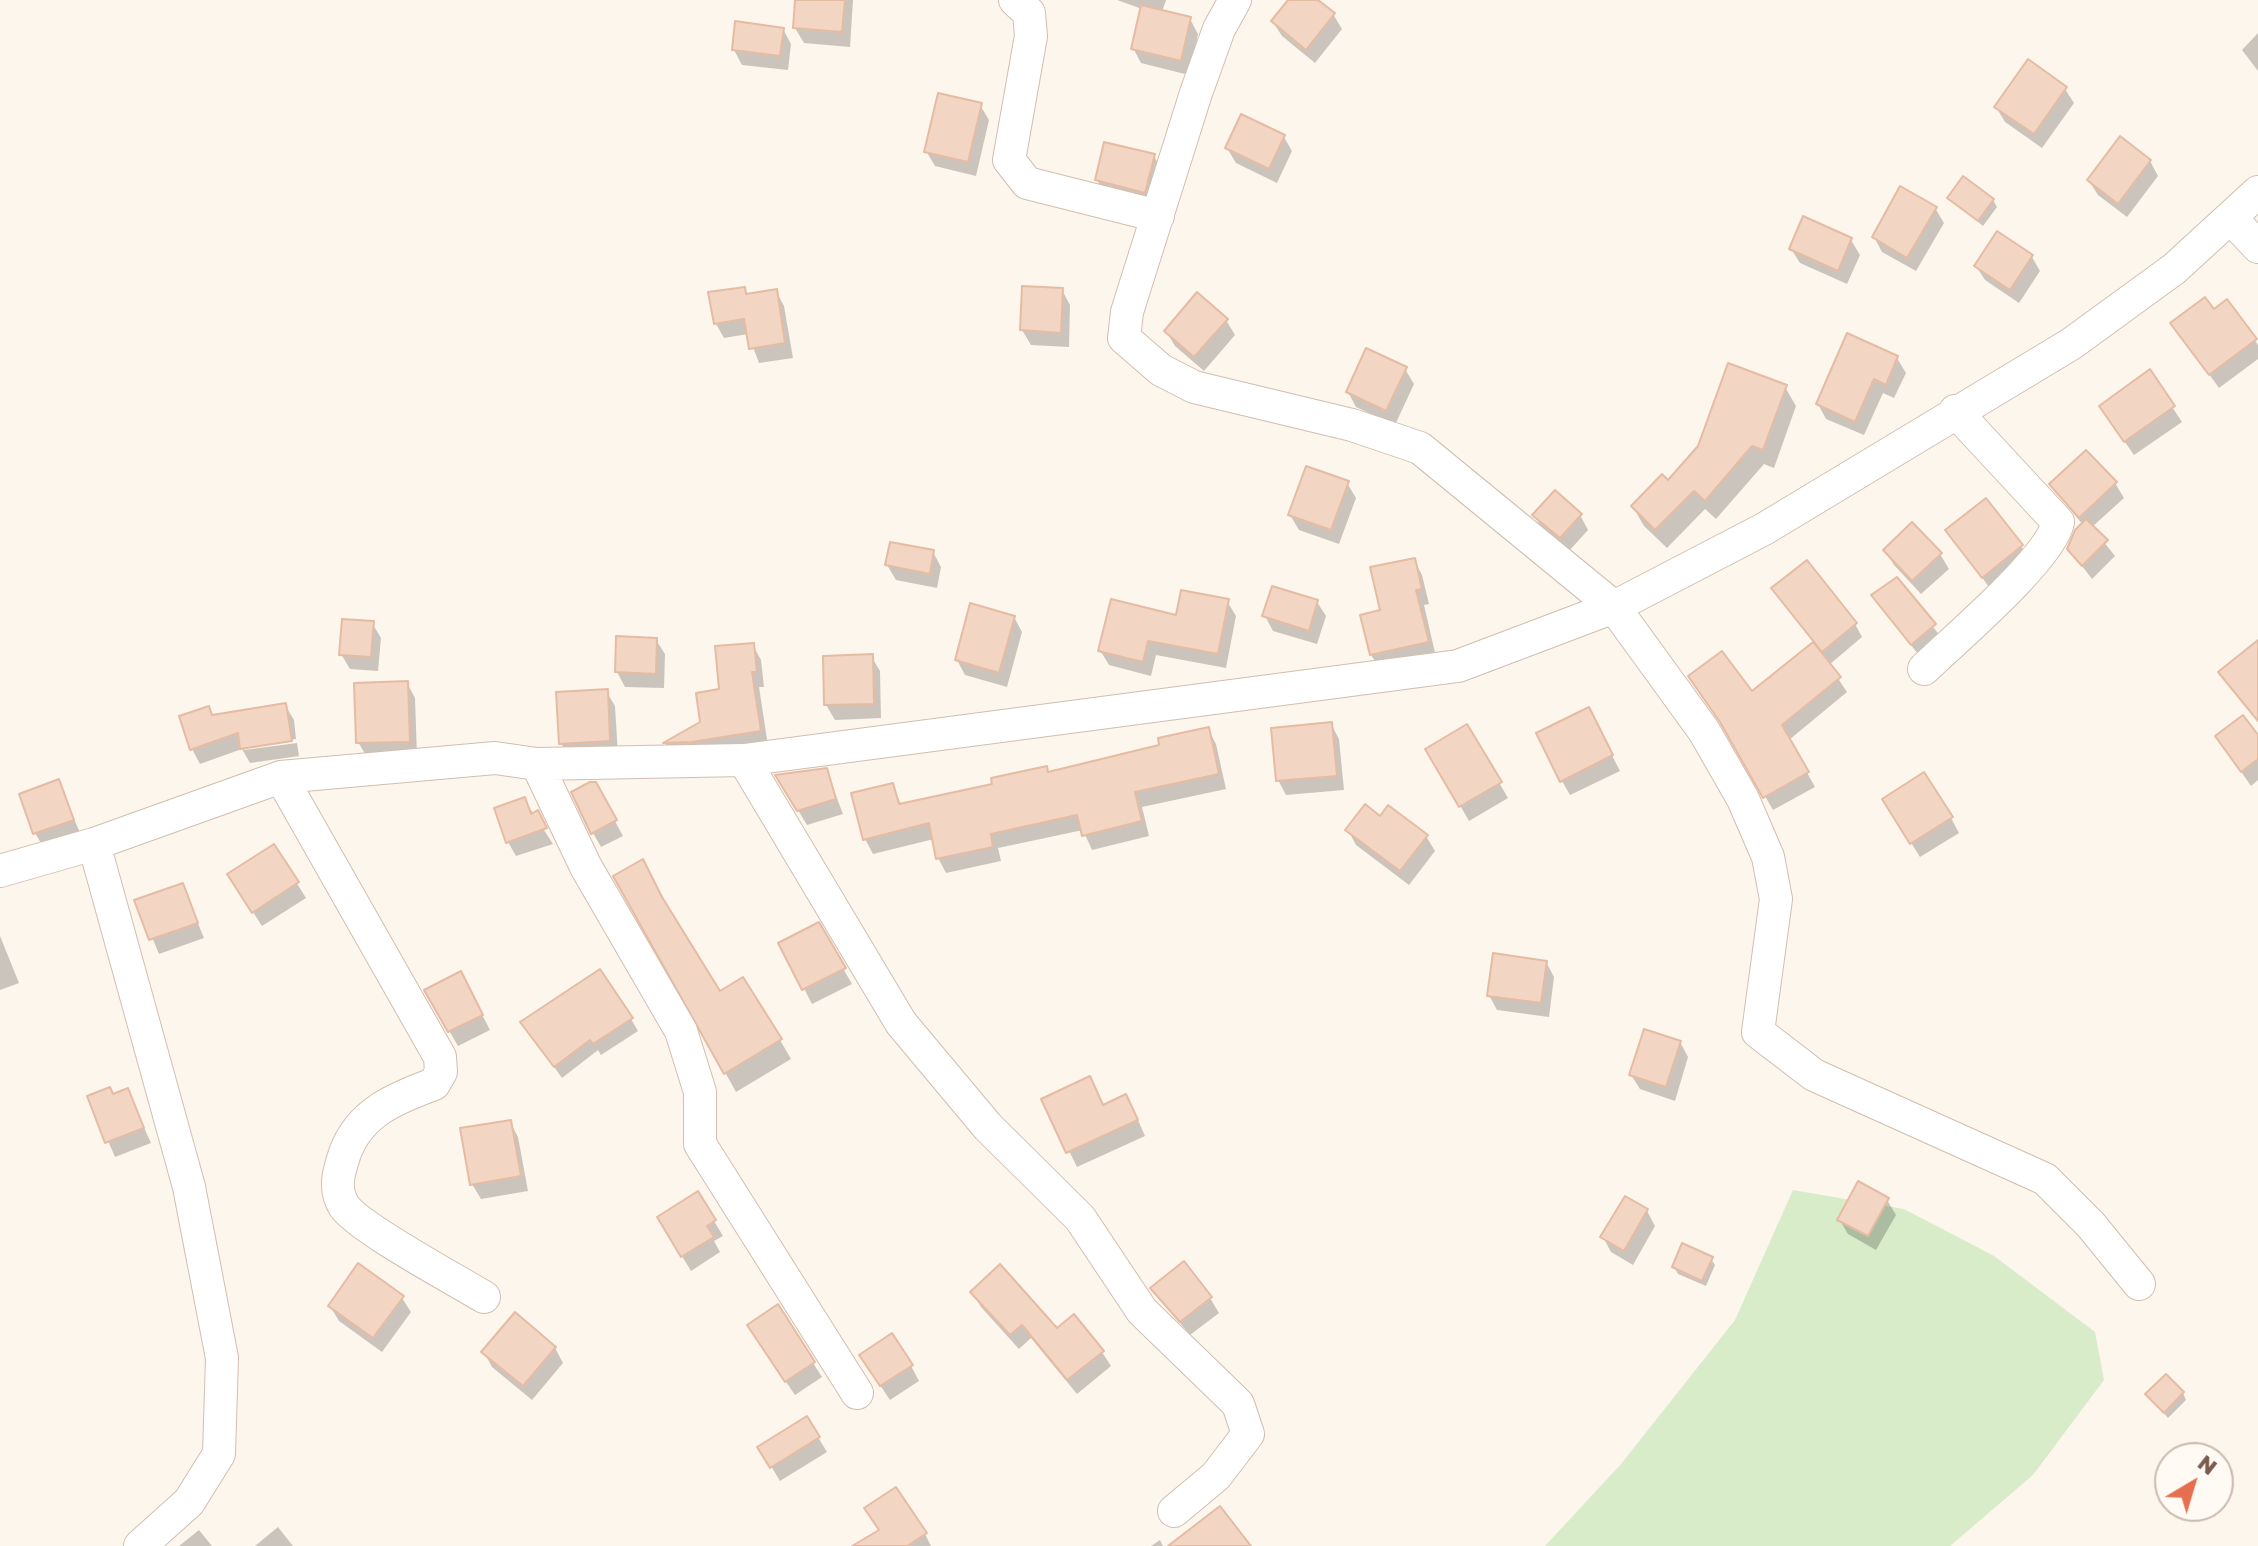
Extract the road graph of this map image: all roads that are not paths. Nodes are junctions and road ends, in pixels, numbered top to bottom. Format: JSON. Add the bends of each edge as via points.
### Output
{"nodes":[{"id":1,"x":1015,"y":0,"type":"edge"},
{"id":2,"x":1235,"y":0,"type":"edge"},
{"id":3,"x":2258,"y":192,"type":"edge"},
{"id":4,"x":1158,"y":216,"type":"junction"},
{"id":5,"x":2231,"y":218,"type":"junction"},
{"id":6,"x":2258,"y":247,"type":"edge"},
{"id":7,"x":1955,"y":411,"type":"junction"},
{"id":8,"x":1614,"y":607,"type":"junction"},
{"id":9,"x":1924,"y":669,"type":"dead end"},
{"id":10,"x":744,"y":760,"type":"junction"},
{"id":11,"x":537,"y":764,"type":"junction"},
{"id":12,"x":281,"y":777,"type":"junction"},
{"id":13,"x":94,"y":844,"type":"junction"},
{"id":14,"x":0,"y":871,"type":"edge"},
{"id":15,"x":2139,"y":1284,"type":"dead end"},
{"id":16,"x":484,"y":1297,"type":"dead end"},
{"id":17,"x":857,"y":1393,"type":"dead end"},
{"id":18,"x":1174,"y":1511,"type":"dead end"},
{"id":19,"x":140,"y":1546,"type":"edge"}],
"edges":[{"from":1,"to":4,"type":"street","via":[[1029,13],[1031,36],[1009,160],[1027,183]]},
{"from":2,"to":4,"type":"street","via":[[1219,29]]},
{"from":3,"to":5,"type":"street"},
{"from":4,"to":8,"type":"street","via":[[1127,312],[1124,338],[1161,370],[1194,387],[1352,425],[1420,448]]},
{"from":5,"to":6,"type":"street"},
{"from":5,"to":7,"type":"street","via":[[2174,269],[2071,344]]},
{"from":7,"to":8,"type":"street","via":[[1764,529]]},
{"from":7,"to":9,"type":"street","via":[[2058,522],[2056,537],[2037,559]]},
{"from":8,"to":10,"type":"street","via":[[1458,666]]},
{"from":8,"to":15,"type":"street","via":[[1704,731],[1768,857],[1776,899],[1758,1032],[1814,1075],[2045,1179]]},
{"from":10,"to":11,"type":"street"},
{"from":10,"to":18,"type":"street","via":[[901,1023],[988,1127],[1080,1218],[1142,1311],[1238,1404],[1248,1434],[1216,1476]]},
{"from":11,"to":12,"type":"street","via":[[495,758]]},
{"from":11,"to":17,"type":"street","via":[[586,867],[681,1031],[700,1092],[700,1144]]},
{"from":12,"to":13,"type":"street"},
{"from":12,"to":16,"type":"street","via":[[440,1057],[441,1072],[434,1084],[397,1097],[352,1134],[336,1182],[345,1207],[387,1239]]},
{"from":13,"to":14,"type":"street"},
{"from":13,"to":19,"type":"street","via":[[189,1187],[222,1358],[219,1454],[189,1502]]}]}
